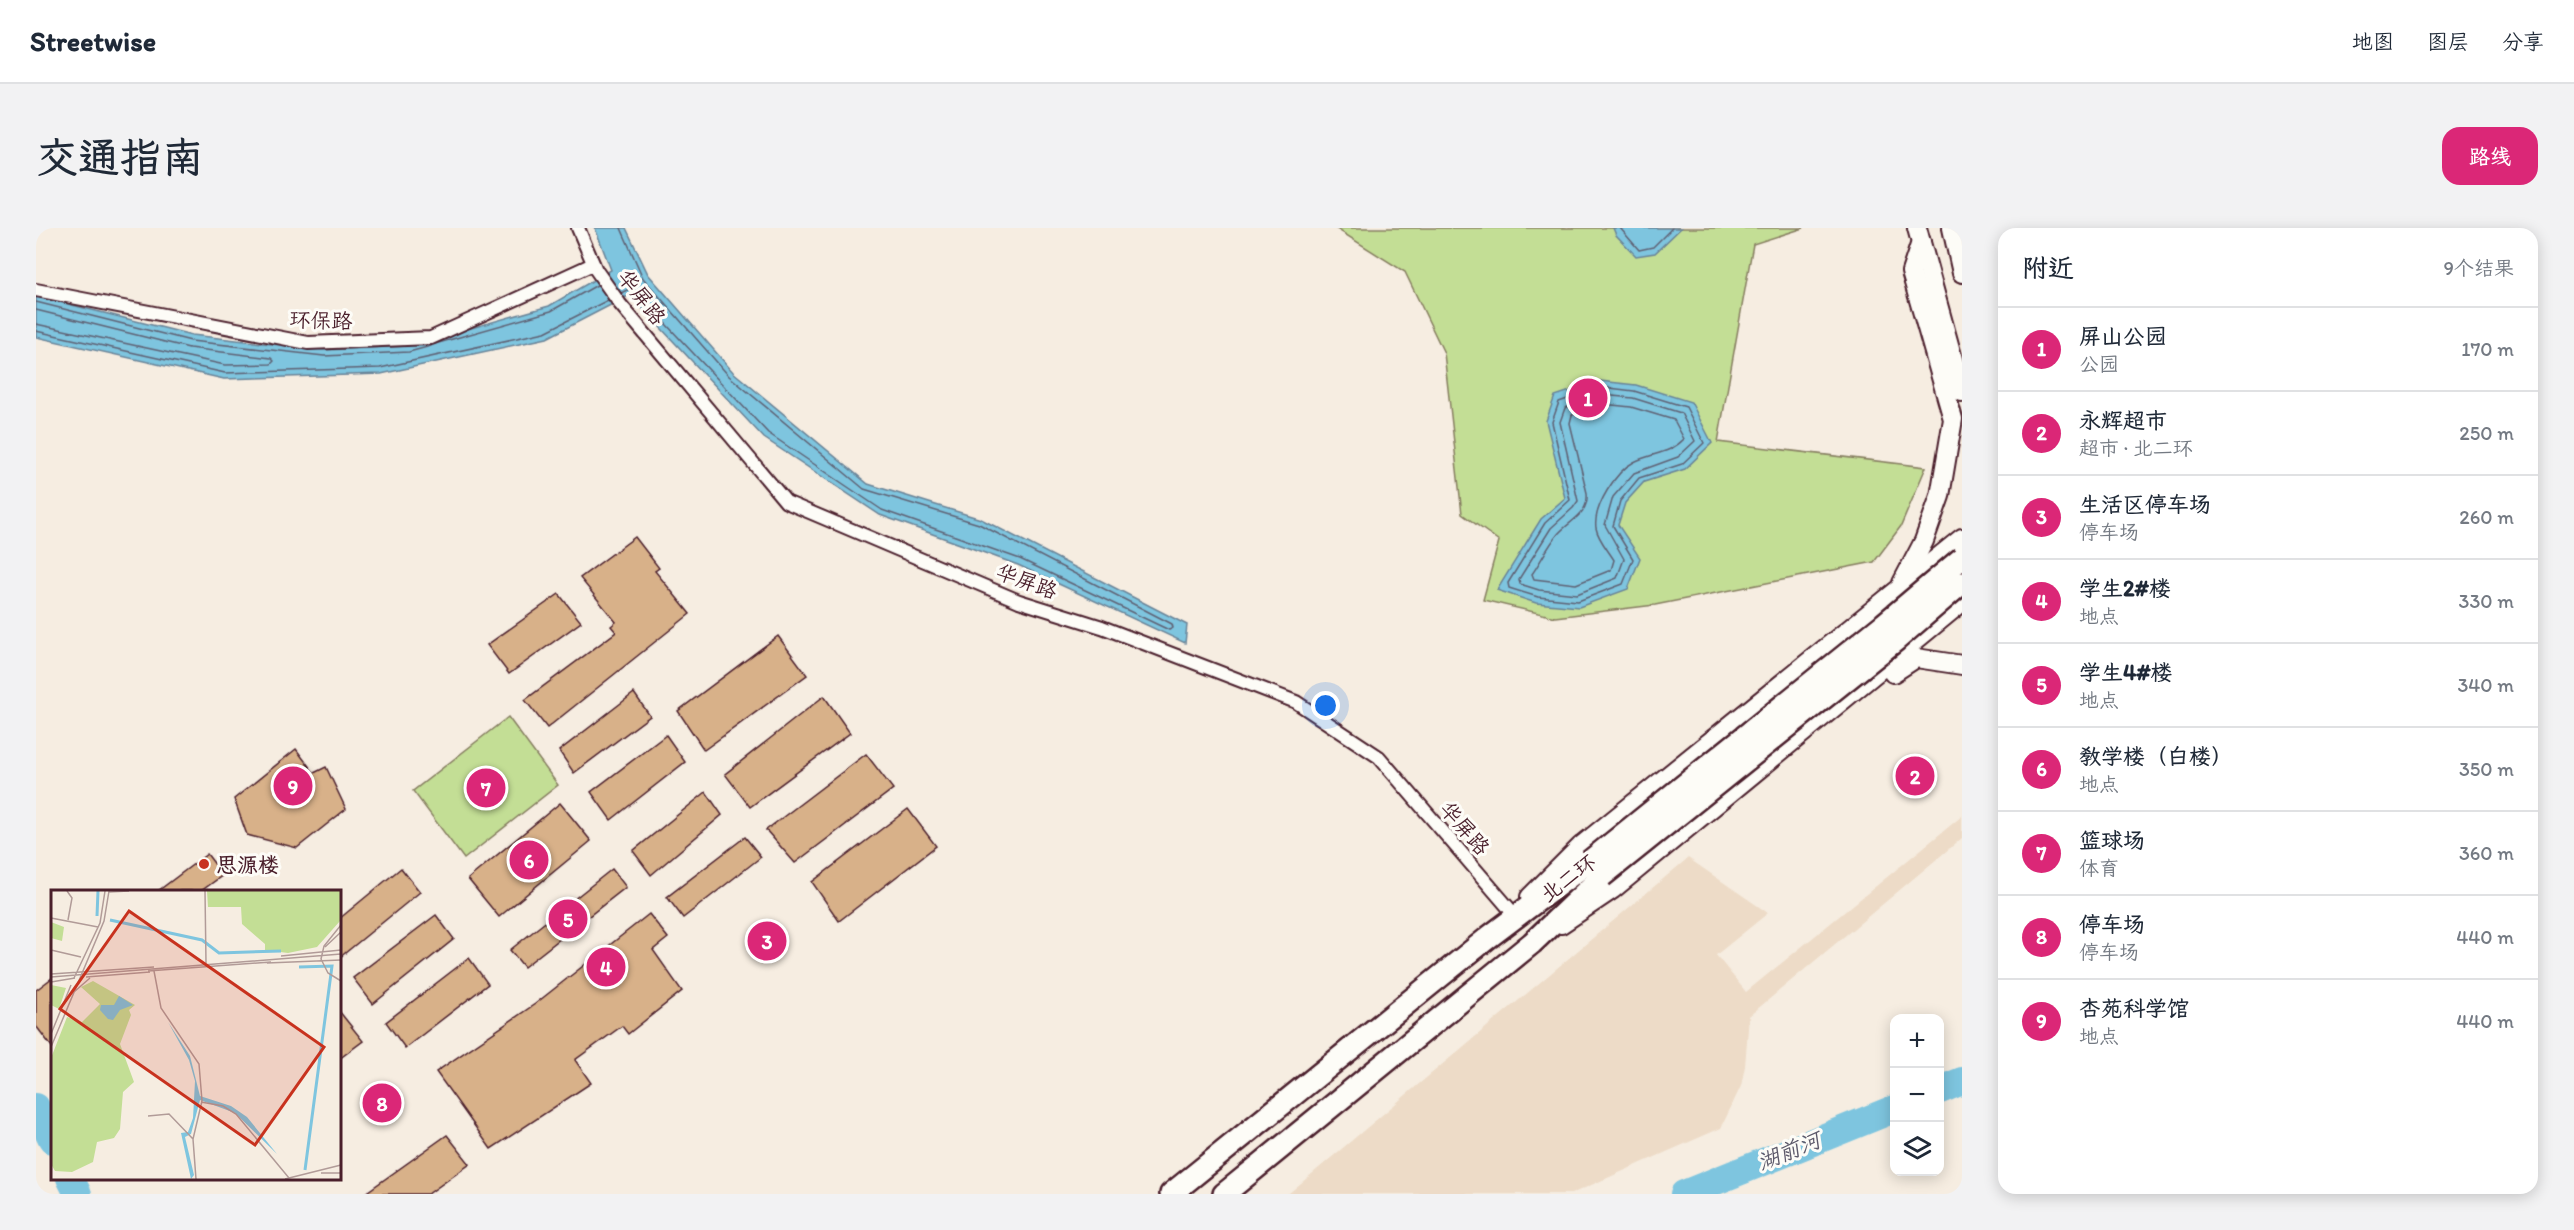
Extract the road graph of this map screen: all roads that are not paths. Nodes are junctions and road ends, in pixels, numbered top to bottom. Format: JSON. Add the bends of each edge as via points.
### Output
{"nodes":[{"id":1,"x":578,"y":228,"type":"edge"},
{"id":2,"x":1952,"y":228,"type":"edge"},
{"id":3,"x":1919,"y":235,"type":"edge"},
{"id":4,"x":594,"y":267,"type":"junction"},
{"id":5,"x":1962,"y":273,"type":"edge"},
{"id":6,"x":36,"y":290,"type":"edge"},
{"id":7,"x":1962,"y":392,"type":"edge"},
{"id":8,"x":1962,"y":538,"type":"edge"},
{"id":9,"x":1962,"y":558,"type":"edge"},
{"id":10,"x":1962,"y":583,"type":"edge"},
{"id":11,"x":1898,"y":591,"type":"junction"},
{"id":12,"x":1962,"y":602,"type":"edge"},
{"id":13,"x":1831,"y":644,"type":"junction"},
{"id":14,"x":1962,"y":665,"type":"edge"},
{"id":15,"x":1864,"y":684,"type":"junction"},
{"id":16,"x":1792,"y":741,"type":"junction"},
{"id":17,"x":1596,"y":868,"type":"junction"},
{"id":18,"x":1513,"y":913,"type":"junction"},
{"id":19,"x":1488,"y":937,"type":"junction"},
{"id":20,"x":1532,"y":943,"type":"junction"},
{"id":21,"x":1171,"y":1194,"type":"edge"},
{"id":22,"x":1224,"y":1194,"type":"edge"}],
"edges":[{"from":1,"to":4,"type":"street","name":"华屏路"},
{"from":2,"to":5,"type":"main road"},
{"from":3,"to":7,"type":"main road"},
{"from":3,"to":11,"type":"main road","via":[[1911,272],[1953,418],[1940,495],[1924,541]]},
{"from":4,"to":6,"type":"street","name":"环保路","via":[[432,338],[308,343]]},
{"from":4,"to":18,"type":"street","name":"华屏路","via":[[620,304],[786,502],[1019,601],[1102,627],[1296,702],[1379,757]]},
{"from":8,"to":11,"type":"main road"},
{"from":9,"to":17,"type":"highway","name":"北二环","bridge":true},
{"from":10,"to":17,"type":"highway","name":"北二环","bridge":true,"via":[[1886,647]]},
{"from":11,"to":13,"type":"main road"},
{"from":12,"to":15,"type":"main road"},
{"from":13,"to":15,"type":"main road"},
{"from":13,"to":18,"type":"main road","via":[[1581,846]]},
{"from":14,"to":16,"type":"main road","via":[[1916,658]]},
{"from":15,"to":16,"type":"main road"},
{"from":16,"to":20,"type":"main road","via":[[1613,890]]},
{"from":17,"to":19,"type":"highway","name":"北二环"},
{"from":17,"to":20,"type":"highway","name":"北二环"},
{"from":18,"to":19,"type":"main road"},
{"from":19,"to":21,"type":"highway","name":"北二环"},
{"from":20,"to":22,"type":"highway","name":"北二环"}]}
